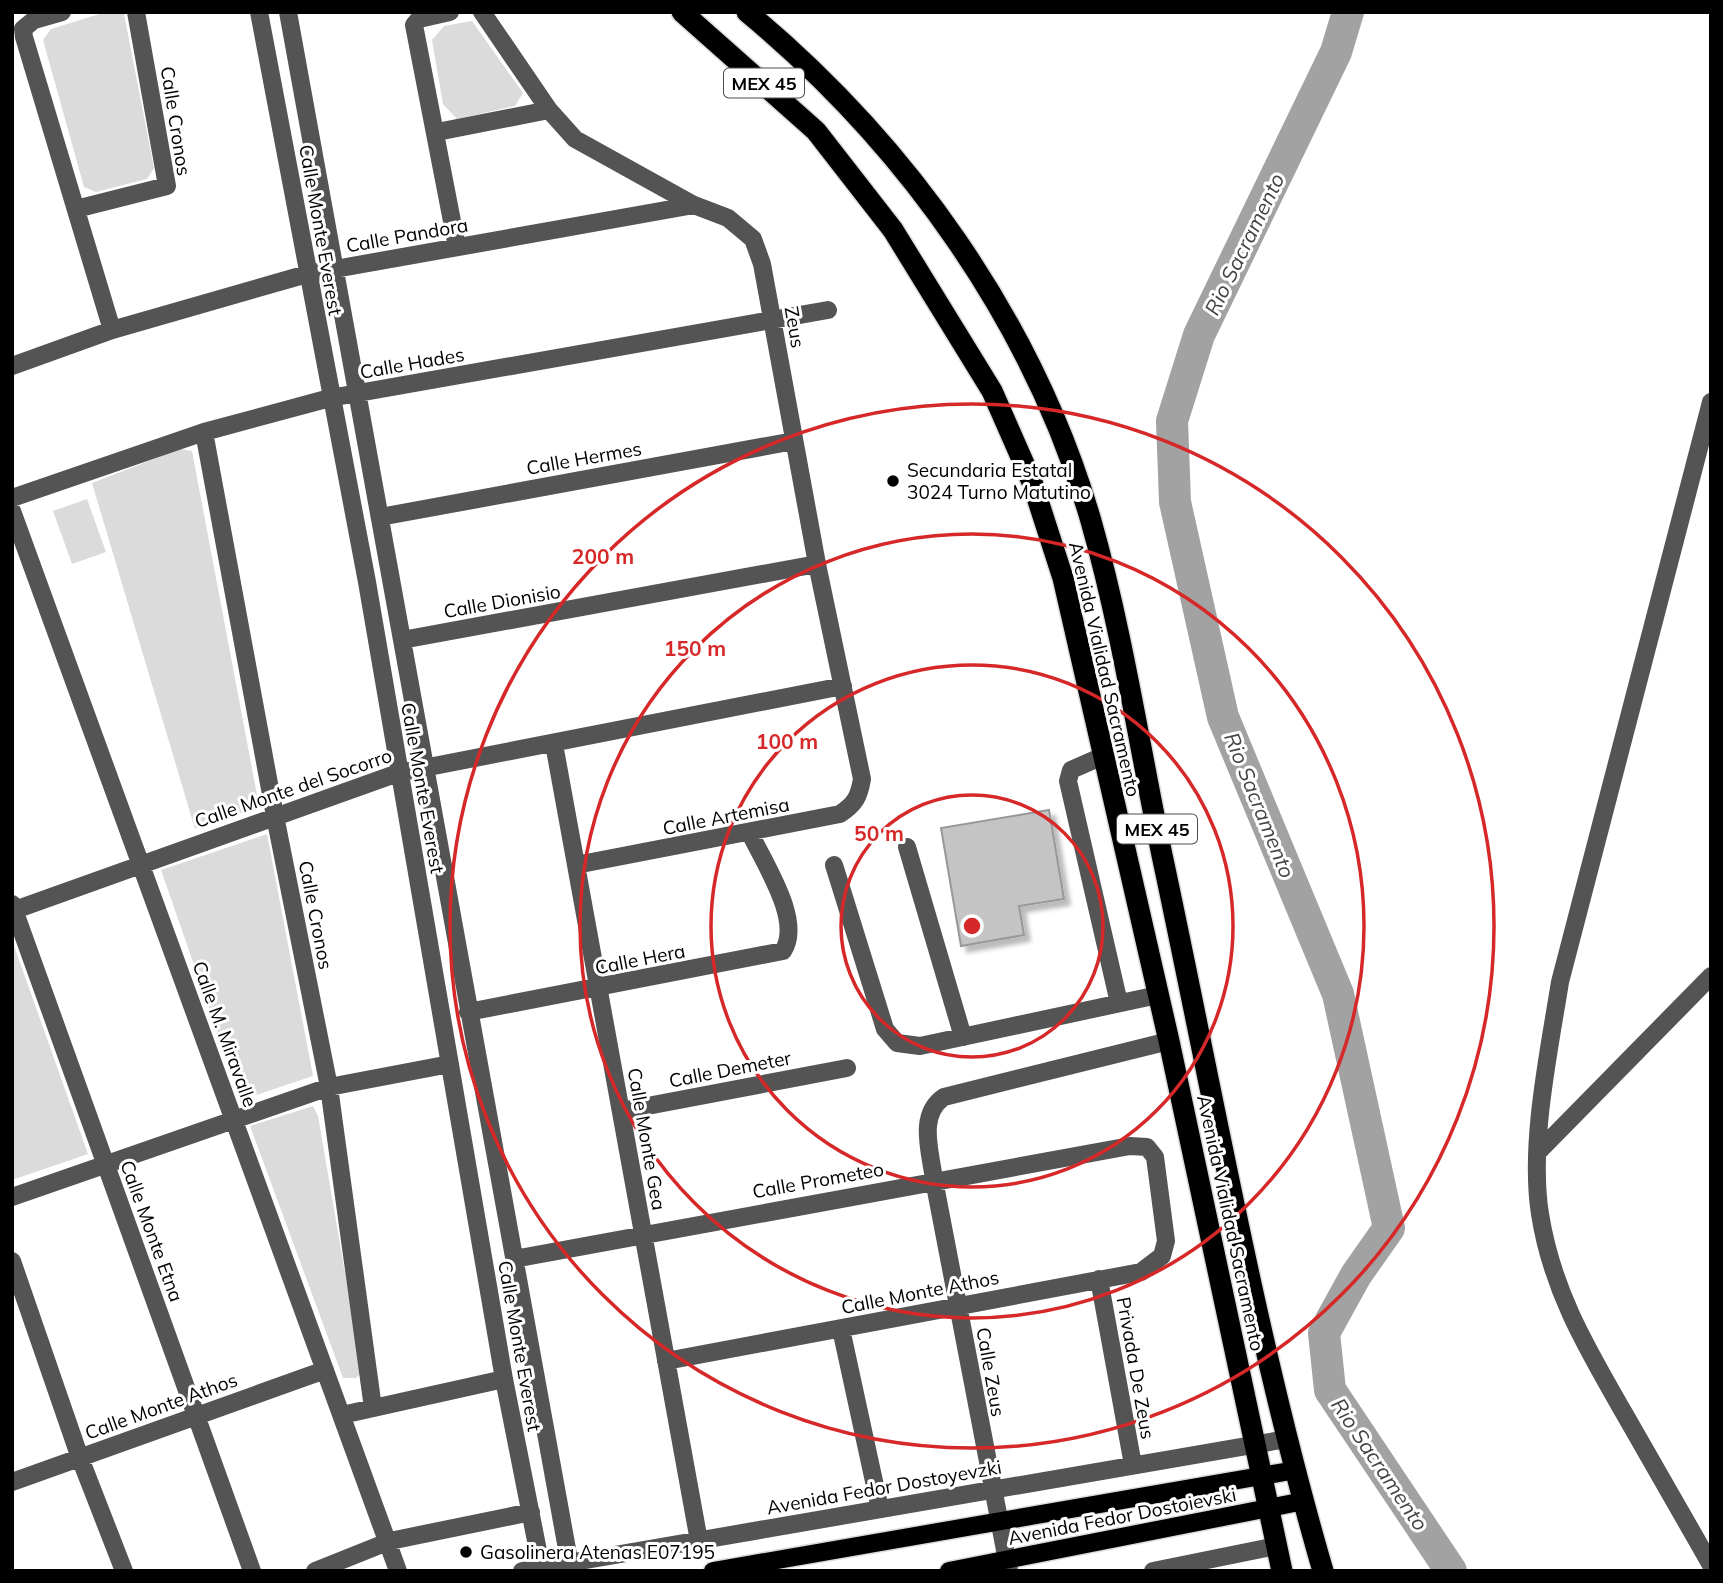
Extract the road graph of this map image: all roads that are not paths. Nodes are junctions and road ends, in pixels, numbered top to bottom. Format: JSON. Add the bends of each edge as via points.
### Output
{"nodes":[{"id":1,"x":62,"y":12,"type":"edge"},
{"id":2,"x":136,"y":12,"type":"edge"},
{"id":3,"x":259,"y":12,"type":"edge"},
{"id":4,"x":288,"y":12,"type":"edge"},
{"id":5,"x":450,"y":12,"type":"edge"},
{"id":6,"x":482,"y":12,"type":"edge"},
{"id":7,"x":682,"y":12,"type":"edge"},
{"id":8,"x":747,"y":12,"type":"edge"},
{"id":9,"x":549,"y":110,"type":"junction"},
{"id":10,"x":437,"y":132,"type":"junction"},
{"id":11,"x":694,"y":205,"type":"junction"},
{"id":12,"x":76,"y":209,"type":"junction"},
{"id":13,"x":457,"y":247,"type":"junction"},
{"id":14,"x":334,"y":269,"type":"junction"},
{"id":15,"x":307,"y":274,"type":"junction"},
{"id":16,"x":828,"y":310,"type":"dead end"},
{"id":17,"x":773,"y":321,"type":"junction"},
{"id":18,"x":113,"y":330,"type":"junction"},
{"id":19,"x":12,"y":366,"type":"edge"},
{"id":20,"x":356,"y":394,"type":"junction"},
{"id":21,"x":330,"y":398,"type":"junction"},
{"id":22,"x":1711,"y":402,"type":"edge"},
{"id":23,"x":204,"y":432,"type":"junction"},
{"id":24,"x":794,"y":441,"type":"junction"},
{"id":25,"x":12,"y":498,"type":"edge"},
{"id":26,"x":12,"y":511,"type":"edge"},
{"id":27,"x":380,"y":517,"type":"junction"},
{"id":28,"x":817,"y":564,"type":"junction"},
{"id":29,"x":402,"y":640,"type":"junction"},
{"id":30,"x":843,"y":686,"type":"junction"},
{"id":31,"x":554,"y":744,"type":"junction"},
{"id":32,"x":1103,"y":756,"type":"junction"},
{"id":33,"x":424,"y":766,"type":"junction"},
{"id":34,"x":398,"y":773,"type":"junction"},
{"id":35,"x":862,"y":779,"type":"joint"},
{"id":36,"x":275,"y":816,"type":"junction"},
{"id":37,"x":750,"y":833,"type":"junction"},
{"id":38,"x":907,"y":847,"type":"dead end"},
{"id":39,"x":140,"y":863,"type":"junction"},
{"id":40,"x":576,"y":865,"type":"junction"},
{"id":41,"x":834,"y":865,"type":"dead end"},
{"id":42,"x":13,"y":908,"type":"edge"},
{"id":43,"x":1711,"y":976,"type":"edge"},
{"id":44,"x":598,"y":989,"type":"junction"},
{"id":45,"x":1158,"y":995,"type":"junction"},
{"id":46,"x":1119,"y":1003,"type":"junction"},
{"id":47,"x":468,"y":1012,"type":"junction"},
{"id":48,"x":962,"y":1037,"type":"junction"},
{"id":49,"x":1169,"y":1041,"type":"junction"},
{"id":50,"x":450,"y":1064,"type":"junction"},
{"id":51,"x":847,"y":1068,"type":"dead end"},
{"id":52,"x":329,"y":1087,"type":"junction"},
{"id":53,"x":621,"y":1111,"type":"junction"},
{"id":54,"x":234,"y":1120,"type":"junction"},
{"id":55,"x":1539,"y":1151,"type":"junction"},
{"id":56,"x":106,"y":1166,"type":"junction"},
{"id":57,"x":934,"y":1180,"type":"junction"},
{"id":58,"x":12,"y":1197,"type":"edge"},
{"id":59,"x":643,"y":1234,"type":"junction"},
{"id":60,"x":1166,"y":1241,"type":"joint"},
{"id":61,"x":514,"y":1259,"type":"junction"},
{"id":62,"x":12,"y":1261,"type":"edge"},
{"id":63,"x":1099,"y":1279,"type":"junction"},
{"id":64,"x":958,"y":1307,"type":"junction"},
{"id":65,"x":841,"y":1329,"type":"junction"},
{"id":66,"x":666,"y":1361,"type":"junction"},
{"id":67,"x":325,"y":1370,"type":"junction"},
{"id":68,"x":504,"y":1379,"type":"junction"},
{"id":69,"x":373,"y":1408,"type":"junction"},
{"id":70,"x":342,"y":1415,"type":"junction"},
{"id":71,"x":197,"y":1416,"type":"junction"},
{"id":72,"x":1287,"y":1439,"type":"junction"},
{"id":73,"x":1253,"y":1444,"type":"junction"},
{"id":74,"x":80,"y":1458,"type":"junction"},
{"id":75,"x":1133,"y":1465,"type":"junction"},
{"id":76,"x":1296,"y":1470,"type":"junction"},
{"id":77,"x":1260,"y":1477,"type":"junction"},
{"id":78,"x":12,"y":1482,"type":"edge"},
{"id":79,"x":991,"y":1490,"type":"junction"},
{"id":80,"x":1304,"y":1502,"type":"junction"},
{"id":81,"x":880,"y":1509,"type":"junction"},
{"id":82,"x":1267,"y":1509,"type":"junction"},
{"id":83,"x":530,"y":1513,"type":"junction"},
{"id":84,"x":998,"y":1521,"type":"junction"},
{"id":85,"x":390,"y":1541,"type":"junction"},
{"id":86,"x":699,"y":1541,"type":"junction"},
{"id":87,"x":1276,"y":1546,"type":"junction"},
{"id":88,"x":1711,"y":1565,"type":"edge"},
{"id":89,"x":570,"y":1566,"type":"edge"},
{"id":90,"x":1008,"y":1566,"type":"edge"},
{"id":91,"x":119,"y":1567,"type":"edge"},
{"id":92,"x":542,"y":1569,"type":"edge"},
{"id":93,"x":252,"y":1571,"type":"edge"},
{"id":94,"x":315,"y":1571,"type":"edge"},
{"id":95,"x":398,"y":1571,"type":"edge"},
{"id":96,"x":522,"y":1571,"type":"edge"},
{"id":97,"x":713,"y":1571,"type":"edge"},
{"id":98,"x":949,"y":1571,"type":"edge"},
{"id":99,"x":1153,"y":1571,"type":"edge"},
{"id":100,"x":1282,"y":1571,"type":"edge"},
{"id":101,"x":1323,"y":1571,"type":"edge"}],
"edges":[{"from":1,"to":12,"type":"street","via":[[34,20],[23,29]]},
{"from":2,"to":12,"type":"street","name":"Calle Cronos","via":[[167,186]]},
{"from":3,"to":15,"type":"street","name":"Calle Monte Everest"},
{"from":4,"to":14,"type":"street","name":"Calle Monte Everest"},
{"from":5,"to":10,"type":"street","via":[[414,23]]},
{"from":6,"to":9,"type":"street","name":"Zeus"},
{"from":7,"to":32,"type":"highway","name":"Avenida Vialidad Sacramento","number":"MEX 45","via":[[787,104],[840,159],[893,230],[992,390],[1032,482],[1063,578]]},
{"from":8,"to":72,"type":"highway","name":"Avenida Vialidad Sacramento","number":"MEX 45","via":[[844,100],[946,223],[1030,370],[1065,447],[1091,522],[1116,624]]},
{"from":9,"to":10,"type":"street"},
{"from":9,"to":11,"type":"street","name":"Zeus","via":[[593,151]]},
{"from":10,"to":13,"type":"street"},
{"from":11,"to":13,"type":"street","name":"Calle Pandora"},
{"from":11,"to":17,"type":"street","name":"Zeus","via":[[728,218],[753,239]]},
{"from":12,"to":18,"type":"street"},
{"from":13,"to":14,"type":"street","name":"Calle Pandora"},
{"from":14,"to":15,"type":"street","name":"Calle Pandora"},
{"from":14,"to":20,"type":"street","name":"Calle Monte Everest"},
{"from":15,"to":18,"type":"street","name":"Calle Pandora"},
{"from":15,"to":21,"type":"street","name":"Calle Monte Everest"},
{"from":16,"to":17,"type":"street","name":"Calle Hades"},
{"from":17,"to":20,"type":"street","name":"Calle Hades"},
{"from":17,"to":24,"type":"street","name":"Zeus"},
{"from":18,"to":19,"type":"street","name":"Calle Pandora"},
{"from":20,"to":21,"type":"street","name":"Calle Hades"},
{"from":20,"to":27,"type":"street","name":"Calle Monte Everest"},
{"from":21,"to":23,"type":"street","name":"Calle Hades"},
{"from":21,"to":34,"type":"street","name":"Calle Monte Everest","via":[[367,582]]},
{"from":22,"to":55,"type":"street","via":[[1562,970]]},
{"from":23,"to":25,"type":"street","name":"Calle Hades"},
{"from":23,"to":36,"type":"street","name":"Calle Cronos"},
{"from":24,"to":27,"type":"street","name":"Calle Hermes"},
{"from":24,"to":28,"type":"street","name":"Zeus"},
{"from":26,"to":39,"type":"street","name":"Calle M. Miravalle"},
{"from":27,"to":29,"type":"street","name":"Calle Monte Everest"},
{"from":28,"to":29,"type":"street","name":"Calle Dionisio"},
{"from":28,"to":30,"type":"street","name":"Zeus"},
{"from":29,"to":33,"type":"street","name":"Calle Monte Everest"},
{"from":30,"to":31,"type":"street","name":"Calle Monte del Socorro"},
{"from":30,"to":35,"type":"street","name":"Zeus"},
{"from":31,"to":33,"type":"street","name":"Calle Monte del Socorro"},
{"from":31,"to":40,"type":"street","name":"Calle Monte Gea"},
{"from":32,"to":45,"type":"highway","name":"Avenida Vialidad Sacramento","number":"MEX 45"},
{"from":32,"to":46,"type":"street","via":[[1071,770],[1068,781]]},
{"from":33,"to":34,"type":"street","name":"Calle Monte del Socorro"},
{"from":33,"to":47,"type":"street","name":"Calle Monte Everest"},
{"from":34,"to":36,"type":"street","name":"Calle Monte del Socorro"},
{"from":34,"to":50,"type":"street","name":"Calle Monte Everest"},
{"from":35,"to":37,"type":"street","name":"Calle Artemisa","via":[[860,795],[839,814]]},
{"from":36,"to":39,"type":"street","name":"Calle Monte del Socorro"},
{"from":36,"to":52,"type":"street","name":"Calle Cronos"},
{"from":37,"to":40,"type":"street","name":"Calle Artemisa"},
{"from":37,"to":44,"type":"street","name":"Calle Hera","via":[[789,917],[790,938],[783,951]]},
{"from":38,"to":48,"type":"street"},
{"from":39,"to":42,"type":"street","name":"Calle Monte del Socorro"},
{"from":39,"to":54,"type":"street","name":"Calle M. Miravalle"},
{"from":40,"to":44,"type":"street","name":"Calle Monte Gea"},
{"from":41,"to":48,"type":"street","via":[[891,1038],[905,1046],[920,1046]]},
{"from":42,"to":56,"type":"street","name":"Calle Monte Etna"},
{"from":43,"to":55,"type":"street"},
{"from":44,"to":47,"type":"street","name":"Calle Hera"},
{"from":44,"to":53,"type":"street","name":"Calle Monte Gea"},
{"from":45,"to":46,"type":"street"},
{"from":45,"to":49,"type":"highway","name":"Avenida Vialidad Sacramento","number":"MEX 45"},
{"from":46,"to":48,"type":"street"},
{"from":47,"to":61,"type":"street","name":"Calle Monte Everest"},
{"from":49,"to":57,"type":"street","name":"Calle Zeus","via":[[944,1097],[929,1112]]},
{"from":49,"to":73,"type":"highway","name":"Avenida Vialidad Sacramento","number":"MEX 45"},
{"from":50,"to":52,"type":"street"},
{"from":50,"to":68,"type":"street","name":"Calle Monte Everest"},
{"from":51,"to":53,"type":"street","name":"Calle Demeter"},
{"from":52,"to":54,"type":"street"},
{"from":52,"to":69,"type":"street","name":"Calle Cronos"},
{"from":53,"to":59,"type":"street","name":"Calle Monte Gea"},
{"from":54,"to":56,"type":"street"},
{"from":54,"to":67,"type":"street","name":"Calle M. Miravalle"},
{"from":55,"to":88,"type":"street","via":[[1539,1212],[1570,1318]]},
{"from":56,"to":58,"type":"street"},
{"from":56,"to":71,"type":"street","name":"Calle Monte Etna"},
{"from":57,"to":59,"type":"street","name":"Calle Prometeo"},
{"from":57,"to":60,"type":"street","name":"Calle Prometeo","via":[[1130,1146],[1147,1147],[1155,1157]]},
{"from":57,"to":64,"type":"street","name":"Calle Zeus"},
{"from":59,"to":61,"type":"street","name":"Calle Prometeo"},
{"from":59,"to":66,"type":"street","name":"Calle Monte Gea"},
{"from":60,"to":63,"type":"street","name":"Calle Monte Athos","via":[[1154,1265],[1141,1272]]},
{"from":61,"to":89,"type":"street","name":"Calle Monte Everest"},
{"from":62,"to":74,"type":"street"},
{"from":63,"to":64,"type":"street","name":"Calle Monte Athos"},
{"from":63,"to":75,"type":"street","name":"Privada De Zeus"},
{"from":64,"to":65,"type":"street","name":"Calle Monte Athos"},
{"from":64,"to":79,"type":"street","name":"Calle Zeus"},
{"from":65,"to":66,"type":"street","name":"Calle Monte Athos"},
{"from":65,"to":81,"type":"street"},
{"from":66,"to":86,"type":"street","name":"Calle Monte Gea"},
{"from":67,"to":70,"type":"street","name":"Calle M. Miravalle"},
{"from":67,"to":71,"type":"street","name":"Calle Monte Athos"},
{"from":68,"to":69,"type":"street"},
{"from":68,"to":83,"type":"street","name":"Calle Monte Everest"},
{"from":69,"to":70,"type":"street"},
{"from":70,"to":85,"type":"street","name":"Calle M. Miravalle"},
{"from":71,"to":74,"type":"street","name":"Calle Monte Athos"},
{"from":71,"to":93,"type":"street","name":"Calle Monte Etna"},
{"from":72,"to":73,"type":"street"},
{"from":72,"to":76,"type":"highway","name":"Avenida Vialidad Sacramento","number":"MEX 45"},
{"from":73,"to":75,"type":"street","name":"Avenida Fedor Dostoyevzki"},
{"from":73,"to":77,"type":"highway","name":"Avenida Vialidad Sacramento","number":"MEX 45"},
{"from":74,"to":78,"type":"street","name":"Calle Monte Athos"},
{"from":74,"to":91,"type":"street"},
{"from":75,"to":79,"type":"street","name":"Avenida Fedor Dostoyevzki"},
{"from":76,"to":77,"type":"main road","name":"Avenida Fedor Dostoievski"},
{"from":76,"to":80,"type":"highway","name":"Avenida Vialidad Sacramento","number":"MEX 45"},
{"from":77,"to":82,"type":"highway","name":"Avenida Vialidad Sacramento","number":"MEX 45"},
{"from":77,"to":84,"type":"main road"},
{"from":79,"to":81,"type":"street","name":"Avenida Fedor Dostoyevzki"},
{"from":79,"to":84,"type":"street","name":"Calle Zeus"},
{"from":80,"to":82,"type":"main road","name":"Avenida Fedor Dostoievski"},
{"from":80,"to":101,"type":"highway","name":"Avenida Vialidad Sacramento","number":"MEX 45"},
{"from":81,"to":86,"type":"street","name":"Avenida Fedor Dostoyevzki"},
{"from":82,"to":87,"type":"highway","name":"Avenida Vialidad Sacramento","number":"MEX 45"},
{"from":82,"to":90,"type":"main road","name":"Avenida Fedor Dostoievski"},
{"from":83,"to":85,"type":"street"},
{"from":83,"to":92,"type":"street","name":"Calle Monte Everest"},
{"from":84,"to":90,"type":"street","name":"Calle Zeus"},
{"from":84,"to":97,"type":"main road"},
{"from":85,"to":94,"type":"street"},
{"from":85,"to":95,"type":"street","name":"Calle M. Miravalle"},
{"from":86,"to":89,"type":"street","name":"Avenida Fedor Dostoyevzki"},
{"from":87,"to":99,"type":"street"},
{"from":87,"to":100,"type":"highway","name":"Avenida Vialidad Sacramento","number":"MEX 45"},
{"from":89,"to":92,"type":"street","name":"Avenida Fedor Dostoyevzki"},
{"from":90,"to":98,"type":"main road","name":"Avenida Fedor Dostoievski"},
{"from":92,"to":96,"type":"street","name":"Avenida Fedor Dostoyevzki"}]}
